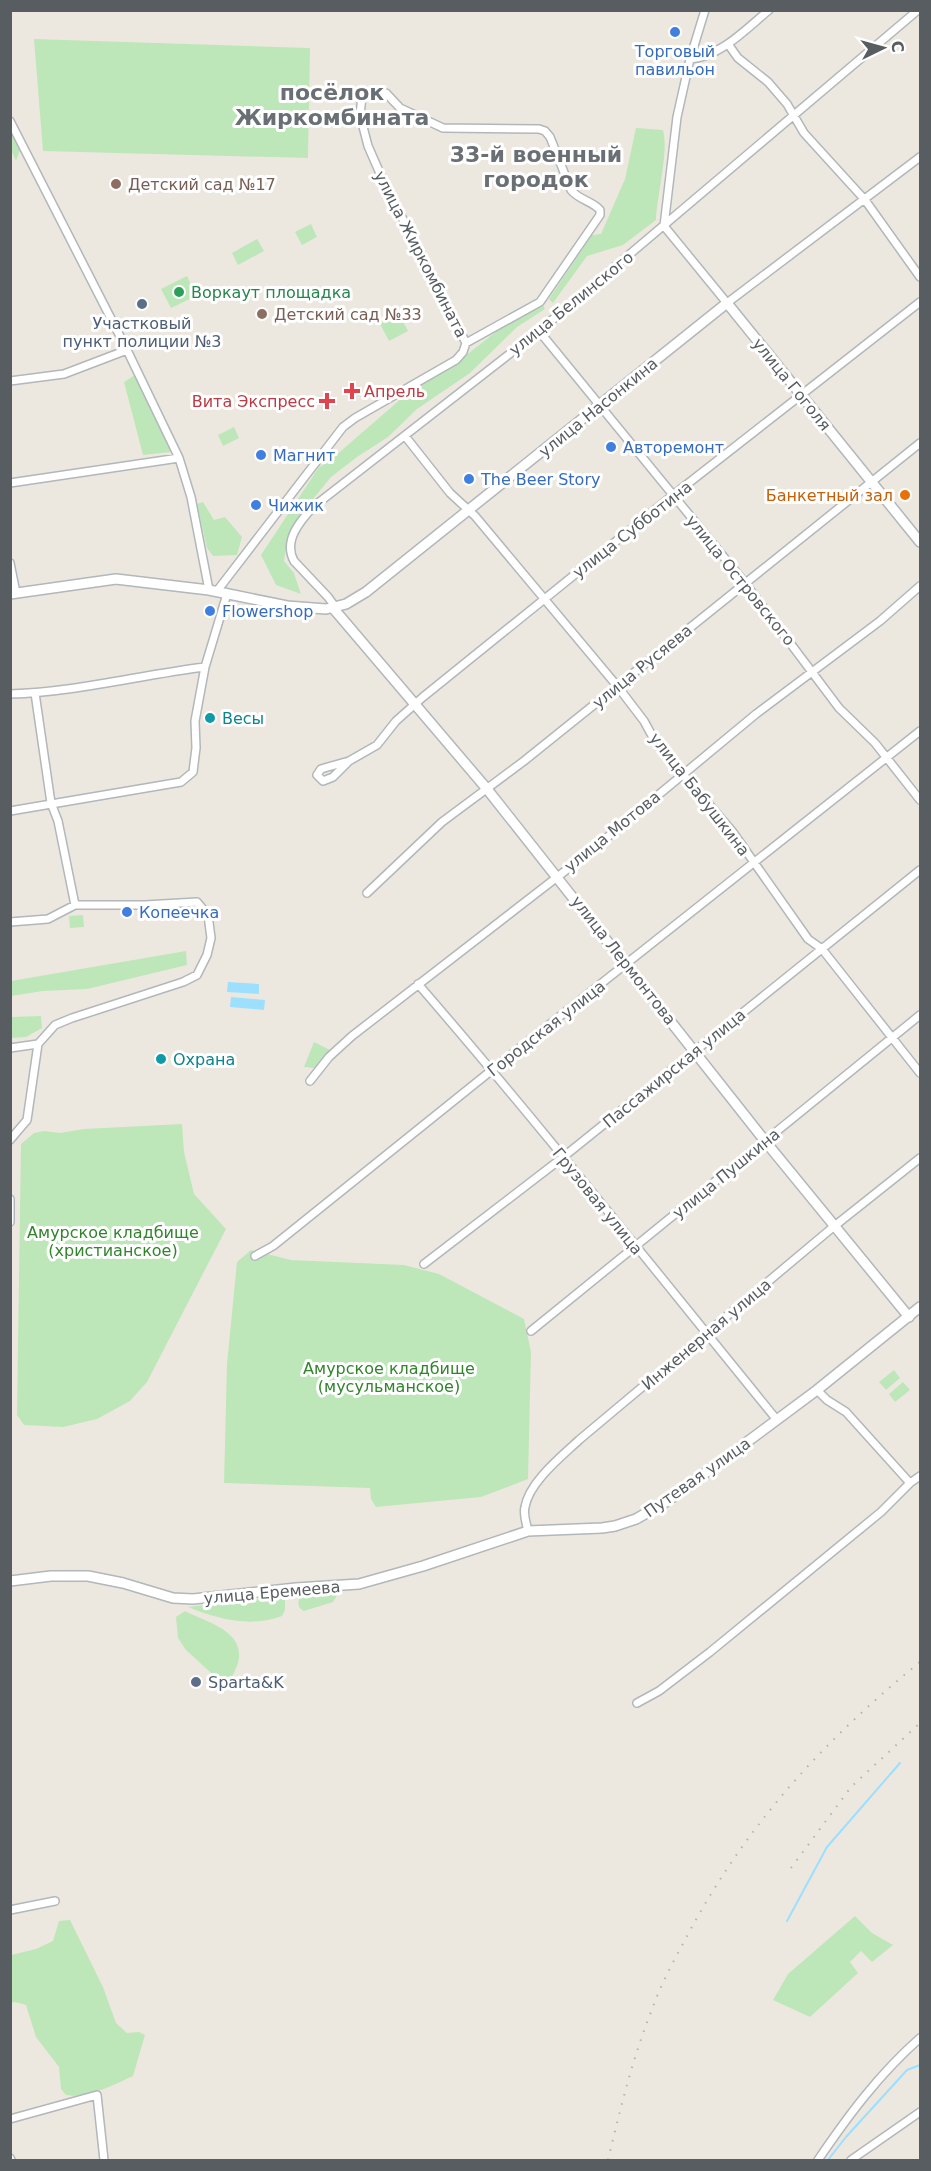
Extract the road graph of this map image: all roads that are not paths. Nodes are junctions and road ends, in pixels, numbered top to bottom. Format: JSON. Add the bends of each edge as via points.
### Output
{"nodes":[{"id":1,"x":705,"y":10,"type":"edge"},
{"id":2,"x":769,"y":10,"type":"edge"},
{"id":3,"x":919,"y":11,"type":"edge"},
{"id":4,"x":728,"y":44,"type":"junction"},
{"id":5,"x":690,"y":59,"type":"junction"},
{"id":6,"x":794,"y":116,"type":"junction"},
{"id":7,"x":10,"y":121,"type":"edge"},
{"id":8,"x":921,"y":157,"type":"edge"},
{"id":9,"x":865,"y":200,"type":"junction"},
{"id":10,"x":664,"y":226,"type":"junction"},
{"id":11,"x":921,"y":278,"type":"edge"},
{"id":12,"x":921,"y":302,"type":"edge"},
{"id":13,"x":727,"y":303,"type":"junction"},
{"id":14,"x":539,"y":331,"type":"junction"},
{"id":15,"x":466,"y":343,"type":"junction"},
{"id":16,"x":127,"y":350,"type":"junction"},
{"id":17,"x":10,"y":381,"type":"edge"},
{"id":18,"x":802,"y":396,"type":"junction"},
{"id":19,"x":600,"y":406,"type":"junction"},
{"id":20,"x":405,"y":436,"type":"junction"},
{"id":21,"x":921,"y":443,"type":"edge"},
{"id":22,"x":179,"y":458,"type":"junction"},
{"id":23,"x":10,"y":483,"type":"edge"},
{"id":24,"x":872,"y":483,"type":"junction"},
{"id":25,"x":672,"y":496,"type":"junction"},
{"id":26,"x":468,"y":511,"type":"junction"},
{"id":27,"x":921,"y":542,"type":"edge"},
{"id":28,"x":10,"y":563,"type":"edge"},
{"id":29,"x":745,"y":583,"type":"junction"},
{"id":30,"x":921,"y":586,"type":"edge"},
{"id":31,"x":213,"y":590,"type":"junction"},
{"id":32,"x":13,"y":594,"type":"edge"},
{"id":33,"x":227,"y":594,"type":"junction"},
{"id":34,"x":544,"y":598,"type":"junction"},
{"id":35,"x":335,"y":608,"type":"junction"},
{"id":36,"x":205,"y":667,"type":"junction"},
{"id":37,"x":812,"y":670,"type":"junction"},
{"id":38,"x":618,"y":687,"type":"junction"},
{"id":39,"x":35,"y":693,"type":"junction"},
{"id":40,"x":10,"y":694,"type":"edge"},
{"id":41,"x":416,"y":703,"type":"junction"},
{"id":42,"x":921,"y":731,"type":"edge"},
{"id":43,"x":887,"y":759,"type":"junction"},
{"id":44,"x":348,"y":760,"type":"dead end"},
{"id":45,"x":683,"y":772,"type":"junction"},
{"id":46,"x":487,"y":789,"type":"junction"},
{"id":47,"x":921,"y":800,"type":"edge"},
{"id":48,"x":51,"y":803,"type":"junction"},
{"id":49,"x":10,"y":811,"type":"edge"},
{"id":50,"x":754,"y":864,"type":"junction"},
{"id":51,"x":921,"y":870,"type":"edge"},
{"id":52,"x":557,"y":876,"type":"junction"},
{"id":53,"x":367,"y":893,"type":"dead end"},
{"id":54,"x":75,"y":905,"type":"junction"},
{"id":55,"x":10,"y":922,"type":"edge"},
{"id":56,"x":822,"y":949,"type":"junction"},
{"id":57,"x":626,"y":964,"type":"junction"},
{"id":58,"x":418,"y":984,"type":"junction"},
{"id":59,"x":921,"y":1015,"type":"edge"},
{"id":60,"x":893,"y":1037,"type":"junction"},
{"id":61,"x":38,"y":1044,"type":"junction"},
{"id":62,"x":10,"y":1048,"type":"edge"},
{"id":63,"x":696,"y":1051,"type":"junction"},
{"id":64,"x":492,"y":1070,"type":"junction"},
{"id":65,"x":921,"y":1073,"type":"edge"},
{"id":66,"x":310,"y":1081,"type":"dead end"},
{"id":67,"x":10,"y":1140,"type":"edge"},
{"id":68,"x":765,"y":1140,"type":"junction"},
{"id":69,"x":562,"y":1158,"type":"junction"},
{"id":70,"x":921,"y":1158,"type":"edge"},
{"id":71,"x":10,"y":1199,"type":"edge"},
{"id":72,"x":10,"y":1222,"type":"edge"},
{"id":73,"x":835,"y":1225,"type":"junction"},
{"id":74,"x":635,"y":1247,"type":"junction"},
{"id":75,"x":255,"y":1256,"type":"dead end"},
{"id":76,"x":424,"y":1264,"type":"dead end"},
{"id":77,"x":921,"y":1307,"type":"edge"},
{"id":78,"x":909,"y":1317,"type":"junction"},
{"id":79,"x":531,"y":1331,"type":"dead end"},
{"id":80,"x":707,"y":1334,"type":"junction"},
{"id":81,"x":817,"y":1390,"type":"junction"},
{"id":82,"x":777,"y":1420,"type":"junction"},
{"id":83,"x":921,"y":1476,"type":"edge"},
{"id":84,"x":910,"y":1484,"type":"junction"},
{"id":85,"x":528,"y":1531,"type":"junction"},
{"id":86,"x":10,"y":1581,"type":"edge"},
{"id":87,"x":637,"y":1703,"type":"dead end"},
{"id":88,"x":55,"y":1901,"type":"dead end"},
{"id":89,"x":10,"y":1910,"type":"edge"},
{"id":90,"x":921,"y":2038,"type":"edge"},
{"id":91,"x":921,"y":2112,"type":"edge"},
{"id":92,"x":10,"y":2119,"type":"edge"},
{"id":93,"x":104,"y":2160,"type":"edge"},
{"id":94,"x":818,"y":2160,"type":"edge"},
{"id":95,"x":851,"y":2160,"type":"edge"}],
"edges":[{"from":1,"to":5,"type":"street"},
{"from":2,"to":4,"type":"street"},
{"from":3,"to":6,"type":"street","name":"улица Белинского"},
{"from":4,"to":5,"type":"street","via":[[703,58]]},
{"from":4,"to":6,"type":"street","via":[[738,58],[768,82]]},
{"from":5,"to":10,"type":"street","via":[[677,117]]},
{"from":6,"to":9,"type":"street"},
{"from":6,"to":10,"type":"street","name":"улица Белинского"},
{"from":7,"to":16,"type":"street"},
{"from":8,"to":9,"type":"street","name":"улица Насонкина"},
{"from":9,"to":11,"type":"street"},
{"from":9,"to":13,"type":"street","name":"улица Насонкина"},
{"from":10,"to":13,"type":"street","name":"улица Гоголя"},
{"from":10,"to":14,"type":"street","name":"улица Белинского"},
{"from":12,"to":18,"type":"street","name":"улица Субботина"},
{"from":13,"to":18,"type":"street","name":"улица Гоголя"},
{"from":13,"to":19,"type":"street","name":"улица Насонкина"},
{"from":14,"to":19,"type":"street","name":"улица Островского"},
{"from":14,"to":20,"type":"street","name":"улица Белинского"},
{"from":15,"to":15,"type":"street","name":"улица Жиркомбината","via":[[368,146],[360,115],[362,96],[386,93],[400,108],[443,128],[545,131],[571,190],[600,210],[540,302]]},
{"from":15,"to":31,"type":"street","name":"улица Жиркомбината","via":[[456,360],[343,427]]},
{"from":16,"to":17,"type":"street","via":[[64,374]]},
{"from":16,"to":22,"type":"street"},
{"from":18,"to":24,"type":"street","name":"улица Гоголя"},
{"from":18,"to":25,"type":"street","name":"улица Субботина"},
{"from":19,"to":25,"type":"street","name":"улица Островского"},
{"from":19,"to":26,"type":"street","name":"улица Насонкина"},
{"from":20,"to":26,"type":"street","name":"улица Бабушкина"},
{"from":20,"to":35,"type":"street","name":"улица Белинского","via":[[324,497],[293,536],[290,551],[294,561]]},
{"from":21,"to":24,"type":"street","name":"улица Русяева"},
{"from":22,"to":23,"type":"street"},
{"from":22,"to":31,"type":"street"},
{"from":24,"to":27,"type":"street","name":"улица Гоголя"},
{"from":24,"to":29,"type":"street","name":"улица Русяева"},
{"from":25,"to":29,"type":"street","name":"улица Островского"},
{"from":25,"to":34,"type":"street","name":"улица Субботина"},
{"from":26,"to":34,"type":"street","name":"улица Бабушкина"},
{"from":26,"to":35,"type":"street","name":"улица Насонкина","via":[[366,592]]},
{"from":28,"to":32,"type":"street"},
{"from":29,"to":37,"type":"street","name":"улица Островского"},
{"from":29,"to":38,"type":"street","name":"улица Русяева"},
{"from":30,"to":37,"type":"street","name":"улица Мотова"},
{"from":31,"to":32,"type":"street","name":"улица Насонкина","via":[[117,579]]},
{"from":31,"to":33,"type":"street","name":"улица Насонкина"},
{"from":33,"to":35,"type":"street","name":"улица Насонкина","via":[[305,608]]},
{"from":33,"to":36,"type":"street"},
{"from":34,"to":38,"type":"street","name":"улица Бабушкина"},
{"from":34,"to":41,"type":"street","name":"улица Субботина"},
{"from":35,"to":41,"type":"street","name":"улица Лермонтова"},
{"from":36,"to":39,"type":"street"},
{"from":36,"to":48,"type":"street","via":[[194,724],[193,772],[181,782]]},
{"from":37,"to":43,"type":"street","name":"улица Островского","via":[[839,708]]},
{"from":37,"to":45,"type":"street","name":"улица Мотова"},
{"from":38,"to":45,"type":"street","name":"улица Бабушкина","via":[[656,743]]},
{"from":38,"to":46,"type":"street","name":"улица Русяева"},
{"from":39,"to":40,"type":"street"},
{"from":39,"to":48,"type":"street"},
{"from":41,"to":44,"type":"street","name":"улица Субботина","via":[[377,745]]},
{"from":41,"to":46,"type":"street","name":"улица Лермонтова"},
{"from":42,"to":43,"type":"street","name":"Городская улица"},
{"from":43,"to":47,"type":"street","name":"улица Островского"},
{"from":43,"to":50,"type":"street","name":"Городская улица"},
{"from":45,"to":50,"type":"street","name":"улица Бабушкина"},
{"from":45,"to":52,"type":"street","name":"улица Мотова"},
{"from":46,"to":52,"type":"street","name":"улица Лермонтова"},
{"from":46,"to":53,"type":"street","name":"улица Русяева","via":[[442,822]]},
{"from":48,"to":49,"type":"street"},
{"from":48,"to":54,"type":"street"},
{"from":50,"to":56,"type":"street","name":"улица Бабушкина","via":[[808,939]]},
{"from":50,"to":57,"type":"street","name":"Городская улица"},
{"from":51,"to":56,"type":"street","name":"Пассажирская улица"},
{"from":52,"to":57,"type":"street","name":"улица Лермонтова"},
{"from":52,"to":58,"type":"street","name":"улица Мотова"},
{"from":54,"to":55,"type":"street","via":[[48,919]]},
{"from":54,"to":61,"type":"street","via":[[197,902],[208,915],[211,938],[207,955],[197,975],[55,1025]]},
{"from":56,"to":60,"type":"street","name":"улица Бабушкина"},
{"from":56,"to":63,"type":"street","name":"Пассажирская улица"},
{"from":57,"to":63,"type":"street","name":"улица Лермонтова"},
{"from":57,"to":64,"type":"street","name":"Городская улица"},
{"from":58,"to":64,"type":"street","name":"Грузовая улица"},
{"from":58,"to":66,"type":"street","name":"улица Мотова","via":[[328,1057]]},
{"from":59,"to":60,"type":"street","name":"улица Пушкина"},
{"from":60,"to":65,"type":"street","name":"улица Бабушкина"},
{"from":60,"to":68,"type":"street","name":"улица Пушкина"},
{"from":61,"to":62,"type":"street"},
{"from":61,"to":67,"type":"street","via":[[27,1120]]},
{"from":63,"to":68,"type":"street","name":"улица Лермонтова"},
{"from":63,"to":69,"type":"street","name":"Пассажирская улица"},
{"from":64,"to":69,"type":"street","name":"Грузовая улица"},
{"from":64,"to":75,"type":"street","name":"Городская улица","via":[[273,1246]]},
{"from":68,"to":73,"type":"street","name":"улица Лермонтова"},
{"from":68,"to":74,"type":"street","name":"улица Пушкина"},
{"from":69,"to":74,"type":"street","name":"Грузовая улица"},
{"from":69,"to":76,"type":"street","name":"Пассажирская улица"},
{"from":70,"to":73,"type":"street","name":"Инженерная улица"},
{"from":71,"to":72,"type":"street"},
{"from":73,"to":78,"type":"street","name":"улица Лермонтова"},
{"from":73,"to":80,"type":"street","name":"Инженерная улица"},
{"from":74,"to":79,"type":"street","name":"улица Пушкина"},
{"from":74,"to":80,"type":"street","name":"Грузовая улица"},
{"from":77,"to":78,"type":"street","name":"Путевая улица"},
{"from":78,"to":81,"type":"street","name":"Путевая улица"},
{"from":80,"to":82,"type":"street","name":"Грузовая улица"},
{"from":80,"to":85,"type":"street","name":"Инженерная улица","via":[[553,1464],[528,1496],[524,1516]]},
{"from":81,"to":82,"type":"street","name":"Путевая улица"},
{"from":81,"to":84,"type":"street","via":[[846,1412]]},
{"from":82,"to":85,"type":"street","name":"Путевая улица","via":[[669,1500],[636,1519],[602,1528]]},
{"from":83,"to":84,"type":"street"},
{"from":84,"to":87,"type":"street","via":[[704,1657]]},
{"from":85,"to":86,"type":"street","name":"улица Еремеева","via":[[359,1584],[183,1599],[88,1576]]},
{"from":88,"to":89,"type":"street"},
{"from":90,"to":94,"type":"street","via":[[848,2115]]},
{"from":91,"to":95,"type":"street"},
{"from":92,"to":93,"type":"street","via":[[97,2094]]}]}
